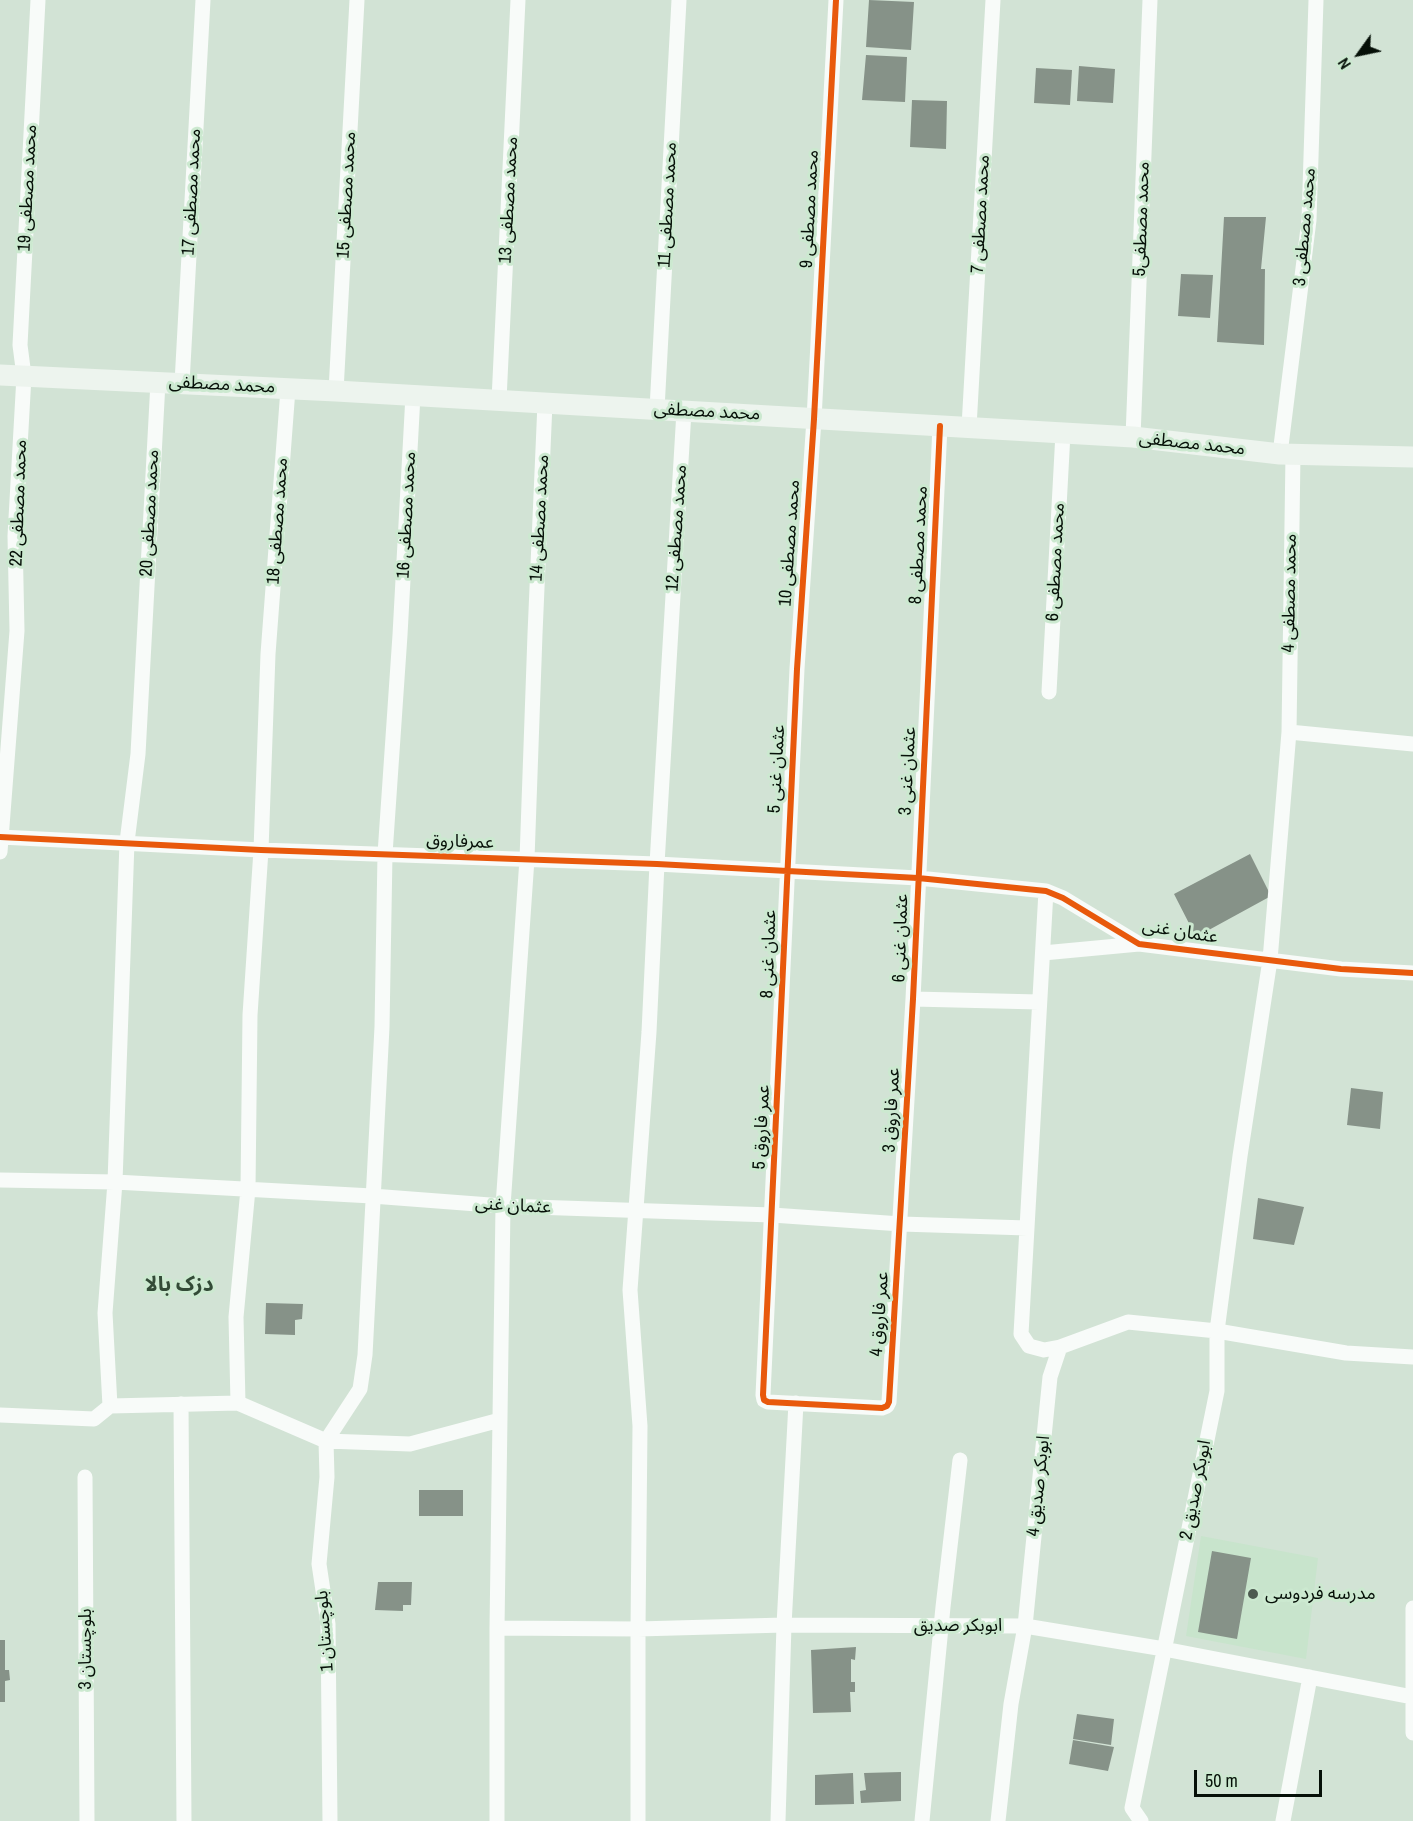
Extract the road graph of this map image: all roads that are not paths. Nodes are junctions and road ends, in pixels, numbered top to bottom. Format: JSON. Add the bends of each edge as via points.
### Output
{"nodes":[{"id":1,"x":38,"y":0,"type":"edge"},
{"id":2,"x":203,"y":0,"type":"edge"},
{"id":3,"x":357,"y":0,"type":"edge"},
{"id":4,"x":518,"y":0,"type":"edge"},
{"id":5,"x":679,"y":0,"type":"edge"},
{"id":6,"x":836,"y":0,"type":"edge"},
{"id":7,"x":993,"y":0,"type":"edge"},
{"id":8,"x":1150,"y":0,"type":"edge"},
{"id":9,"x":1316,"y":0,"type":"edge"},
{"id":10,"x":0,"y":375,"type":"edge"},
{"id":11,"x":24,"y":376,"type":"junction"},
{"id":12,"x":158,"y":382,"type":"junction"},
{"id":13,"x":182,"y":383,"type":"junction"},
{"id":14,"x":288,"y":389,"type":"junction"},
{"id":15,"x":336,"y":391,"type":"junction"},
{"id":16,"x":413,"y":395,"type":"junction"},
{"id":17,"x":499,"y":400,"type":"junction"},
{"id":18,"x":545,"y":403,"type":"junction"},
{"id":19,"x":657,"y":410,"type":"junction"},
{"id":20,"x":684,"y":411,"type":"junction"},
{"id":21,"x":814,"y":419,"type":"junction"},
{"id":22,"x":940,"y":426,"type":"junction"},
{"id":23,"x":969,"y":428,"type":"junction"},
{"id":24,"x":1062,"y":433,"type":"junction"},
{"id":25,"x":1133,"y":437,"type":"junction"},
{"id":26,"x":1286,"y":454,"type":"junction"},
{"id":27,"x":1413,"y":457,"type":"edge"},
{"id":28,"x":928,"y":665,"type":"joint"},
{"id":29,"x":797,"y":669,"type":"joint"},
{"id":30,"x":1049,"y":692,"type":"dead end"},
{"id":31,"x":1289,"y":732,"type":"junction"},
{"id":32,"x":1413,"y":744,"type":"edge"},
{"id":33,"x":0,"y":837,"type":"edge"},
{"id":34,"x":127,"y":842,"type":"junction"},
{"id":35,"x":261,"y":850,"type":"junction"},
{"id":36,"x":0,"y":852,"type":"edge"},
{"id":37,"x":385,"y":854,"type":"junction"},
{"id":38,"x":527,"y":859,"type":"junction"},
{"id":39,"x":657,"y":864,"type":"junction"},
{"id":40,"x":788,"y":870,"type":"junction"},
{"id":41,"x":918,"y":878,"type":"junction"},
{"id":42,"x":1046,"y":891,"type":"junction"},
{"id":43,"x":1139,"y":944,"type":"junction"},
{"id":44,"x":1043,"y":953,"type":"junction"},
{"id":45,"x":1270,"y":960,"type":"junction"},
{"id":46,"x":1413,"y":974,"type":"edge"},
{"id":47,"x":913,"y":999,"type":"junction"},
{"id":48,"x":1039,"y":1002,"type":"junction"},
{"id":49,"x":781,"y":1040,"type":"joint"},
{"id":50,"x":0,"y":1180,"type":"edge"},
{"id":51,"x":115,"y":1182,"type":"junction"},
{"id":52,"x":248,"y":1189,"type":"junction"},
{"id":53,"x":372,"y":1196,"type":"junction"},
{"id":54,"x":503,"y":1206,"type":"junction"},
{"id":55,"x":637,"y":1211,"type":"junction"},
{"id":56,"x":772,"y":1215,"type":"junction"},
{"id":57,"x":901,"y":1224,"type":"junction"},
{"id":58,"x":1027,"y":1228,"type":"junction"},
{"id":59,"x":1217,"y":1331,"type":"junction"},
{"id":60,"x":1060,"y":1347,"type":"junction"},
{"id":61,"x":1413,"y":1357,"type":"edge"},
{"id":62,"x":238,"y":1403,"type":"junction"},
{"id":63,"x":795,"y":1403,"type":"junction"},
{"id":64,"x":181,"y":1404,"type":"junction"},
{"id":65,"x":110,"y":1406,"type":"junction"},
{"id":66,"x":0,"y":1415,"type":"edge"},
{"id":67,"x":500,"y":1420,"type":"junction"},
{"id":68,"x":326,"y":1441,"type":"junction"},
{"id":69,"x":960,"y":1460,"type":"dead end"},
{"id":70,"x":85,"y":1477,"type":"dead end"},
{"id":71,"x":1413,"y":1608,"type":"edge"},
{"id":72,"x":784,"y":1625,"type":"junction"},
{"id":73,"x":941,"y":1626,"type":"junction"},
{"id":74,"x":1025,"y":1626,"type":"junction"},
{"id":75,"x":497,"y":1628,"type":"junction"},
{"id":76,"x":638,"y":1629,"type":"junction"},
{"id":77,"x":1164,"y":1649,"type":"junction"},
{"id":78,"x":1310,"y":1677,"type":"junction"},
{"id":79,"x":1412,"y":1697,"type":"edge"},
{"id":80,"x":1413,"y":1732,"type":"edge"},
{"id":81,"x":87,"y":1821,"type":"edge"},
{"id":82,"x":184,"y":1821,"type":"edge"},
{"id":83,"x":330,"y":1821,"type":"edge"},
{"id":84,"x":497,"y":1821,"type":"edge"},
{"id":85,"x":638,"y":1821,"type":"edge"},
{"id":86,"x":778,"y":1821,"type":"edge"},
{"id":87,"x":922,"y":1821,"type":"edge"},
{"id":88,"x":998,"y":1821,"type":"edge"},
{"id":89,"x":1141,"y":1821,"type":"edge"},
{"id":90,"x":1283,"y":1821,"type":"edge"}],
"edges":[{"from":1,"to":11,"type":"street","name":"محمد مصطفی 19","via":[[20,345]]},
{"from":2,"to":13,"type":"street","name":"محمد مصطفی 17"},
{"from":3,"to":15,"type":"street","name":"محمد مصطفی 15"},
{"from":4,"to":17,"type":"street","name":"محمد مصطفی 13"},
{"from":5,"to":19,"type":"street","name":"محمد مصطفی 11"},
{"from":6,"to":21,"type":"street","name":"محمد مصطفی 9"},
{"from":7,"to":23,"type":"street","name":"محمد مصطفی 7"},
{"from":8,"to":25,"type":"street","name":"محمد مصطفی5"},
{"from":9,"to":26,"type":"street","name":"محمد مصطفی 3","via":[[1309,220]]},
{"from":10,"to":11,"type":"street","name":"محمد مصطفی"},
{"from":11,"to":12,"type":"street","name":"محمد مصطفی"},
{"from":11,"to":33,"type":"street","name":"محمد مصطفی 22","via":[[15,536],[17,631]]},
{"from":12,"to":13,"type":"street","name":"محمد مصطفی"},
{"from":12,"to":34,"type":"street","name":"محمد مصطفی 20","via":[[138,753]]},
{"from":13,"to":14,"type":"street","name":"محمد مصطفی"},
{"from":14,"to":15,"type":"street","name":"محمد مصطفی"},
{"from":14,"to":35,"type":"street","name":"محمد مصطفی 18","via":[[268,654]]},
{"from":15,"to":16,"type":"street","name":"محمد مصطفی"},
{"from":16,"to":17,"type":"street","name":"محمد مصطفی"},
{"from":16,"to":37,"type":"street","name":"محمد مصطفی 16"},
{"from":17,"to":18,"type":"street","name":"محمد مصطفی"},
{"from":18,"to":19,"type":"street","name":"محمد مصطفی"},
{"from":18,"to":38,"type":"street","name":"محمد مصطفی 14"},
{"from":19,"to":20,"type":"street","name":"محمد مصطفی"},
{"from":20,"to":21,"type":"street","name":"محمد مصطفی"},
{"from":20,"to":39,"type":"street","name":"محمد مصطفی 12"},
{"from":21,"to":22,"type":"street","name":"محمد مصطفی"},
{"from":21,"to":29,"type":"street","name":"محمد مصطفی 10"},
{"from":22,"to":23,"type":"street","name":"محمد مصطفی"},
{"from":22,"to":28,"type":"street","name":"محمد مصطفی 8"},
{"from":23,"to":24,"type":"street","name":"محمد مصطفی"},
{"from":24,"to":25,"type":"street","name":"محمد مصطفی"},
{"from":24,"to":30,"type":"street","name":"محمد مصطفی 6"},
{"from":25,"to":26,"type":"street","name":"محمد مصطفی"},
{"from":26,"to":27,"type":"street","name":"محمد مصطفی"},
{"from":26,"to":31,"type":"street","name":"محمد مصطفی 4"},
{"from":28,"to":41,"type":"street","name":"عثمان غنی 3"},
{"from":29,"to":40,"type":"street","name":"عثمان غنی 5"},
{"from":31,"to":32,"type":"street"},
{"from":31,"to":45,"type":"street","name":"محمد مصطفی 4"},
{"from":33,"to":34,"type":"street","name":"عمرفاروق"},
{"from":33,"to":36,"type":"street","name":"محمد مصطفی 22"},
{"from":34,"to":35,"type":"street","name":"عمرفاروق"},
{"from":34,"to":51,"type":"street","name":"محمد مصطفی 20"},
{"from":35,"to":37,"type":"street","name":"عمرفاروق"},
{"from":35,"to":52,"type":"street","name":"محمد مصطفی 18","via":[[250,1015]]},
{"from":37,"to":38,"type":"street","name":"عمرفاروق"},
{"from":37,"to":53,"type":"street","name":"محمد مصطفی 16","via":[[382,1027]]},
{"from":38,"to":39,"type":"street","name":"عمرفاروق"},
{"from":38,"to":54,"type":"street","name":"محمد مصطفی 14"},
{"from":39,"to":40,"type":"street","name":"عمرفاروق"},
{"from":39,"to":55,"type":"street","name":"محمد مصطفی 12"},
{"from":40,"to":41,"type":"street","name":"عمرفاروق"},
{"from":40,"to":49,"type":"street","name":"عثمان غنی 8"},
{"from":41,"to":42,"type":"street","name":"عثمان غنی"},
{"from":41,"to":47,"type":"street","name":"عثمان غنی 6"},
{"from":42,"to":43,"type":"street","name":"عثمان غنی"},
{"from":42,"to":44,"type":"street"},
{"from":43,"to":44,"type":"street"},
{"from":43,"to":45,"type":"street","name":"عثمان غنی"},
{"from":44,"to":48,"type":"street"},
{"from":45,"to":46,"type":"street","name":"عثمان غنی"},
{"from":45,"to":59,"type":"street","name":"ابوبکر صدیق 2"},
{"from":47,"to":48,"type":"street"},
{"from":47,"to":57,"type":"street","name":"عمر فاروق 3"},
{"from":48,"to":58,"type":"street"},
{"from":49,"to":56,"type":"street","name":"عمر فاروق 5"},
{"from":50,"to":51,"type":"street","name":"عثمان غنی"},
{"from":51,"to":52,"type":"street","name":"عثمان غنی"},
{"from":51,"to":65,"type":"street","name":"محمد مصطفی 20","via":[[105,1313]]},
{"from":52,"to":53,"type":"street","name":"عثمان غنی"},
{"from":52,"to":62,"type":"street","name":"محمد مصطفی 18","via":[[236,1317]]},
{"from":53,"to":54,"type":"street","name":"عثمان غنی"},
{"from":53,"to":68,"type":"street","name":"محمد مصطفی 16","via":[[360,1389]]},
{"from":54,"to":55,"type":"street","name":"عثمان غنی"},
{"from":54,"to":67,"type":"street","name":"محمد مصطفی 14"},
{"from":55,"to":56,"type":"street","name":"عثمان غنی"},
{"from":55,"to":76,"type":"street","name":"محمد مصطفی 12","via":[[630,1290],[640,1425]]},
{"from":56,"to":57,"type":"street","name":"عثمان غنی"},
{"from":56,"to":63,"type":"street","name":"عمر فاروق 5","via":[[764,1400]]},
{"from":57,"to":58,"type":"street","name":"عثمان غنی"},
{"from":57,"to":63,"type":"street","name":"عمر فاروق 4","via":[[887,1406]]},
{"from":58,"to":60,"type":"street","via":[[1021,1334],[1029,1346],[1044,1350]]},
{"from":59,"to":60,"type":"street","via":[[1128,1322]]},
{"from":59,"to":61,"type":"street","via":[[1346,1353]]},
{"from":59,"to":77,"type":"street","name":"ابوبکر صدیق 2","via":[[1217,1391]]},
{"from":60,"to":74,"type":"street","name":"ابوبکر صدیق 4","via":[[1050,1377]]},
{"from":62,"to":64,"type":"street"},
{"from":62,"to":68,"type":"street"},
{"from":63,"to":72,"type":"street"},
{"from":64,"to":65,"type":"street"},
{"from":64,"to":82,"type":"street"},
{"from":65,"to":66,"type":"street","via":[[94,1419]]},
{"from":67,"to":68,"type":"street","via":[[410,1444]]},
{"from":67,"to":75,"type":"street","name":"محمد مصطفی 14"},
{"from":68,"to":83,"type":"street","name":"بلوچستان 1","via":[[327,1477],[319,1564],[328,1624]]},
{"from":69,"to":73,"type":"street"},
{"from":70,"to":81,"type":"street","name":"بلوچستان 3"},
{"from":71,"to":79,"type":"street"},
{"from":72,"to":73,"type":"street","name":"ابوبکر صدیق"},
{"from":72,"to":76,"type":"street","name":"ابوبکر صدیق"},
{"from":72,"to":86,"type":"street"},
{"from":73,"to":74,"type":"street","name":"ابوبکر صدیق"},
{"from":73,"to":87,"type":"street"},
{"from":74,"to":77,"type":"street","name":"ابوبکر صدیق"},
{"from":74,"to":88,"type":"street","name":"ابوبکر صدیق 4","via":[[1011,1704]]},
{"from":75,"to":76,"type":"street","name":"ابوبکر صدیق"},
{"from":75,"to":84,"type":"street","name":"محمد مصطفی 14"},
{"from":76,"to":85,"type":"street","name":"محمد مصطفی 12"},
{"from":77,"to":78,"type":"street","name":"ابوبکر صدیق"},
{"from":77,"to":89,"type":"street","name":"ابوبکر صدیق 2","via":[[1132,1808]]},
{"from":78,"to":79,"type":"street","name":"ابوبکر صدیق"},
{"from":78,"to":90,"type":"street"},
{"from":79,"to":80,"type":"street"}]}
